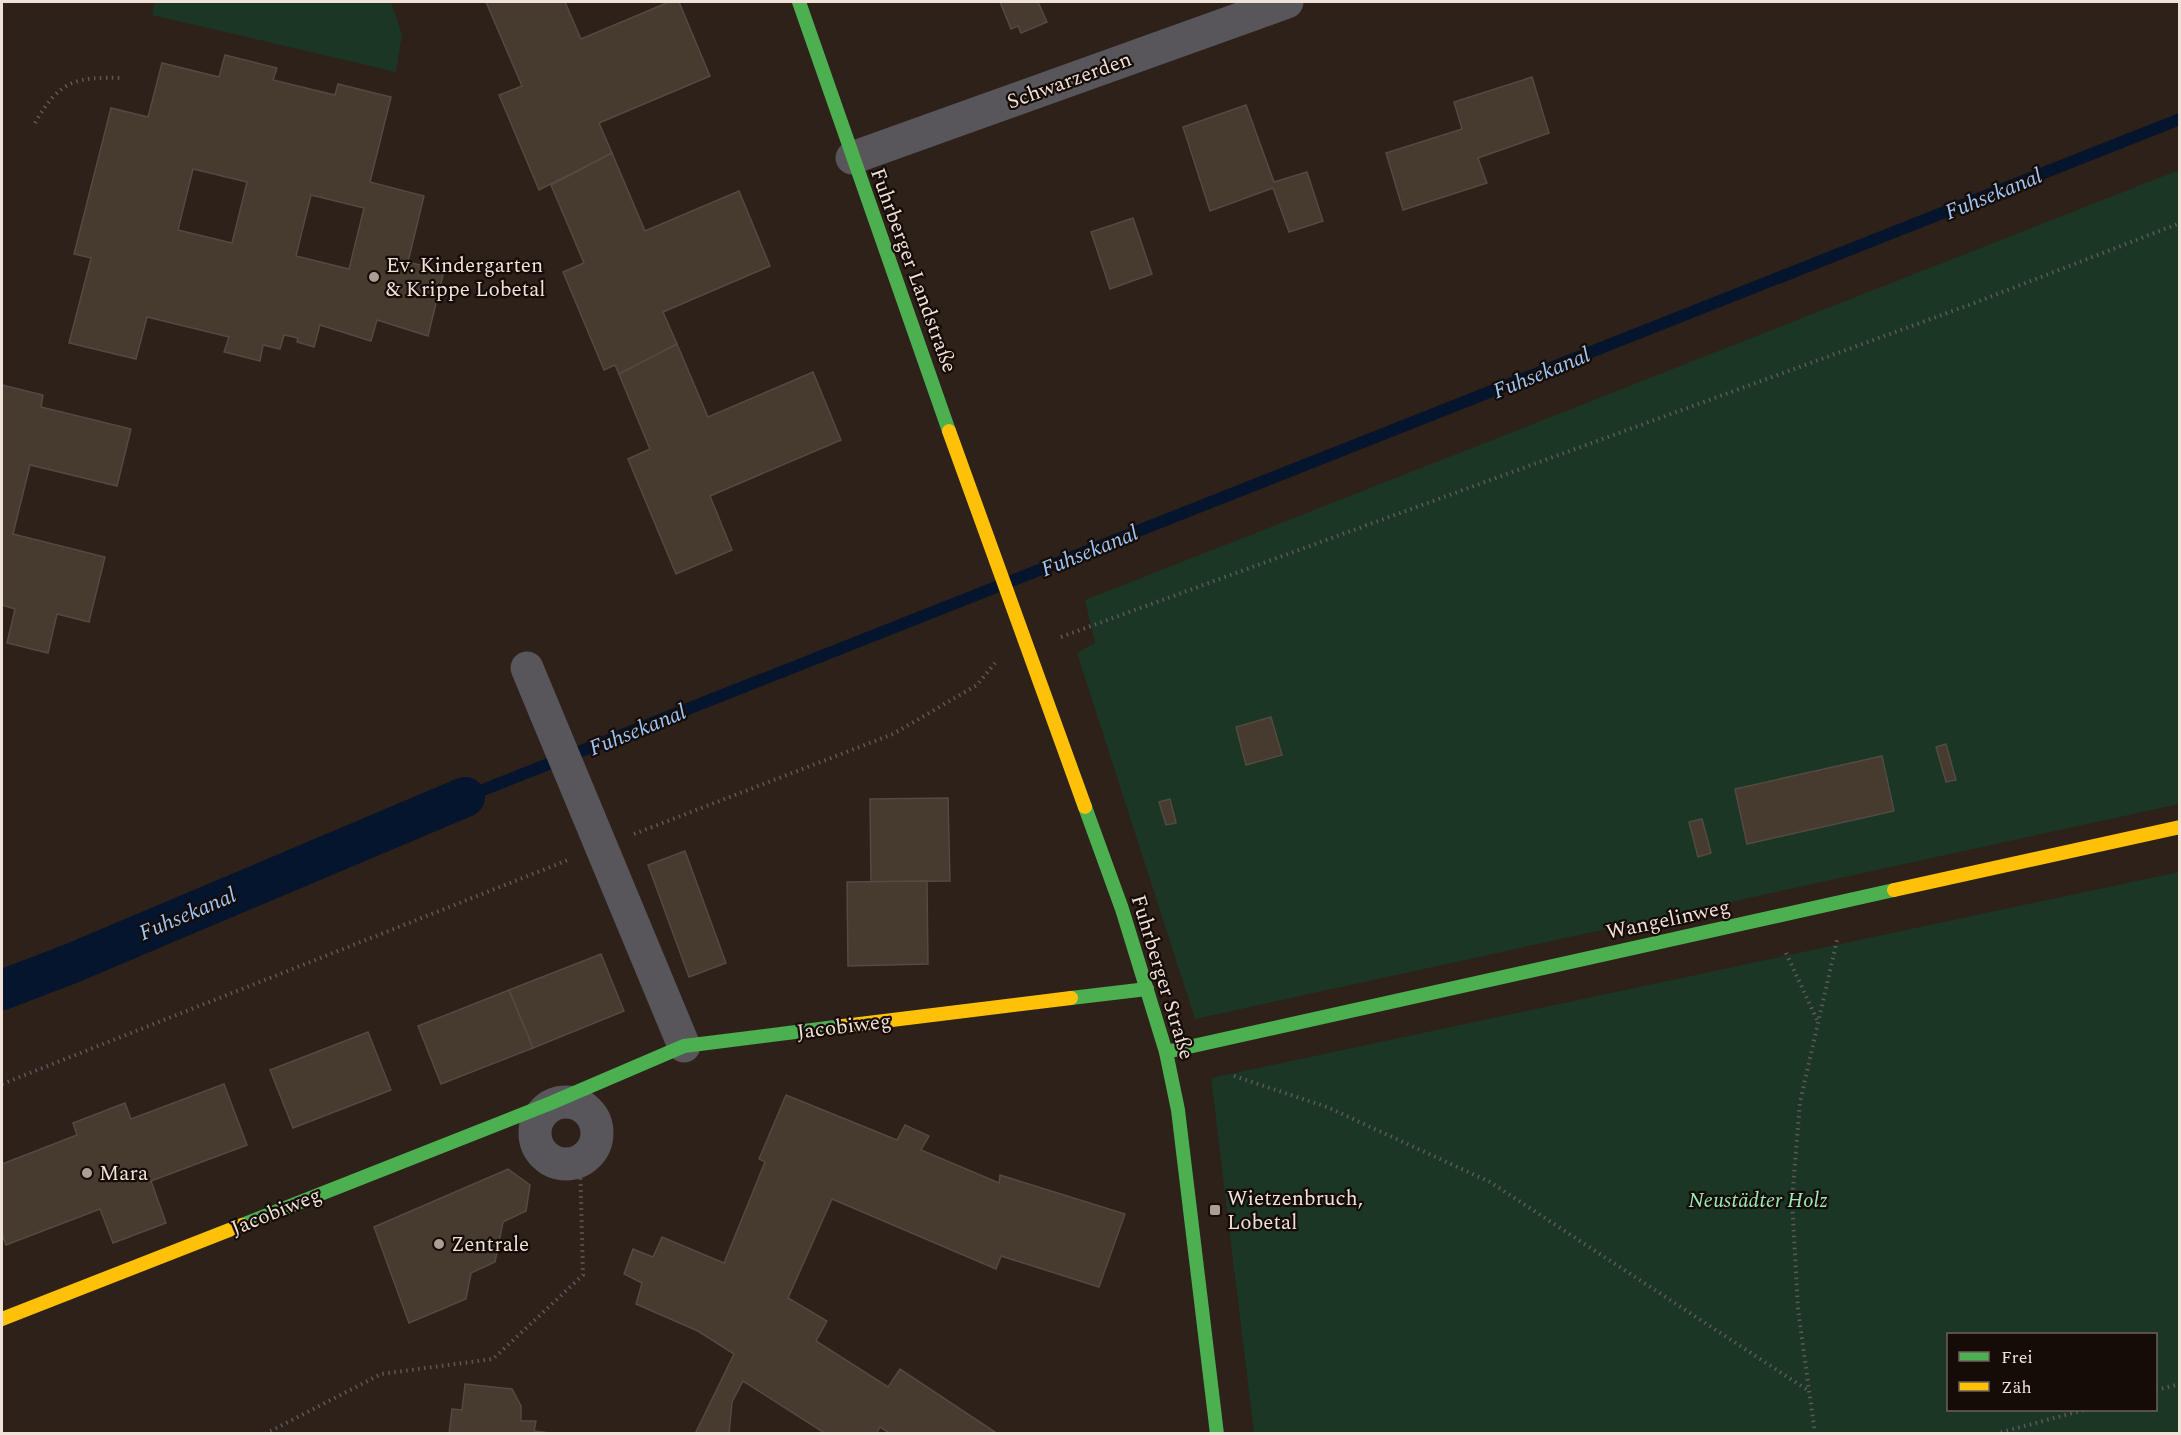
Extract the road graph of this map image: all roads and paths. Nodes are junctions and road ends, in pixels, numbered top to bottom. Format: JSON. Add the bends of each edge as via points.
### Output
{"nodes":[{"id":1,"x":799,"y":2,"type":"edge"},
{"id":2,"x":1287,"y":2,"type":"edge"},
{"id":3,"x":124,"y":78,"type":"dead end"},
{"id":4,"x":35,"y":123,"type":"dead end"},
{"id":5,"x":852,"y":158,"type":"junction"},
{"id":6,"x":2180,"y":223,"type":"edge"},
{"id":7,"x":992,"y":551,"type":"joint"},
{"id":8,"x":1028,"y":650,"type":"junction"},
{"id":9,"x":527,"y":668,"type":"dead end"},
{"id":10,"x":2180,"y":827,"type":"edge"},
{"id":11,"x":598,"y":837,"type":"junction"},
{"id":12,"x":1846,"y":901,"type":"junction"},
{"id":13,"x":1770,"y":918,"type":"junction"},
{"id":14,"x":1147,"y":989,"type":"junction"},
{"id":15,"x":1818,"y":1023,"type":"junction"},
{"id":16,"x":684,"y":1046,"type":"junction"},
{"id":17,"x":1166,"y":1052,"type":"junction"},
{"id":18,"x":1230,"y":1074,"type":"dead end"},
{"id":19,"x":2,"y":1084,"type":"edge"},
{"id":20,"x":551,"y":1103,"type":"junction"},
{"id":21,"x":580,"y":1162,"type":"junction"},
{"id":22,"x":2,"y":1319,"type":"edge"},
{"id":23,"x":2180,"y":1384,"type":"edge"},
{"id":24,"x":2157,"y":1390,"type":"edge"},
{"id":25,"x":1809,"y":1392,"type":"junction"},
{"id":26,"x":2080,"y":1411,"type":"edge"},
{"id":27,"x":265,"y":1434,"type":"edge"},
{"id":28,"x":1217,"y":1434,"type":"edge"},
{"id":29,"x":1815,"y":1434,"type":"edge"},
{"id":30,"x":1995,"y":1434,"type":"edge"}],
"edges":[{"from":1,"to":5,"type":"street","name":"Fuhrberger Landstraße"},
{"from":2,"to":5,"type":"street","name":"Schwarzerden"},
{"from":3,"to":4,"type":"path","via":[[92,77],[71,83],[49,98]]},
{"from":5,"to":7,"type":"street","name":"Fuhrberger Landstraße"},
{"from":6,"to":8,"type":"path","via":[[1969,305]]},
{"from":7,"to":8,"type":"street","name":"Fuhrberger Straße"},
{"from":8,"to":11,"type":"path","via":[[995,663],[977,685],[893,734]]},
{"from":8,"to":14,"type":"street","name":"Fuhrberger Straße"},
{"from":9,"to":11,"type":"street"},
{"from":10,"to":12,"type":"street","name":"Wangelinweg"},
{"from":11,"to":16,"type":"street"},
{"from":11,"to":19,"type":"path"},
{"from":12,"to":13,"type":"street","name":"Wangelinweg"},
{"from":12,"to":15,"type":"path"},
{"from":13,"to":15,"type":"path"},
{"from":13,"to":17,"type":"street","name":"Wangelinweg"},
{"from":14,"to":16,"type":"street","name":"Jacobiweg"},
{"from":14,"to":17,"type":"street","name":"Fuhrberger Straße"},
{"from":15,"to":25,"type":"path","via":[[1800,1102],[1792,1200],[1798,1309]]},
{"from":16,"to":20,"type":"street","name":"Jacobiweg"},
{"from":17,"to":28,"type":"street","name":"Fuhrberger Straße","via":[[1178,1110]]},
{"from":18,"to":25,"type":"path","via":[[1327,1107],[1490,1182]]},
{"from":20,"to":21,"type":"street","name":"Jacobiweg","via":[[576,1102],[595,1118],[596,1143]]},
{"from":20,"to":21,"type":"street","via":[[535,1122],[537,1147],[555,1164]]},
{"from":20,"to":22,"type":"street","name":"Jacobiweg"},
{"from":21,"to":27,"type":"path","via":[[583,1275],[492,1359],[381,1374]]},
{"from":23,"to":24,"type":"path"},
{"from":25,"to":29,"type":"path"},
{"from":26,"to":30,"type":"path"}]}
